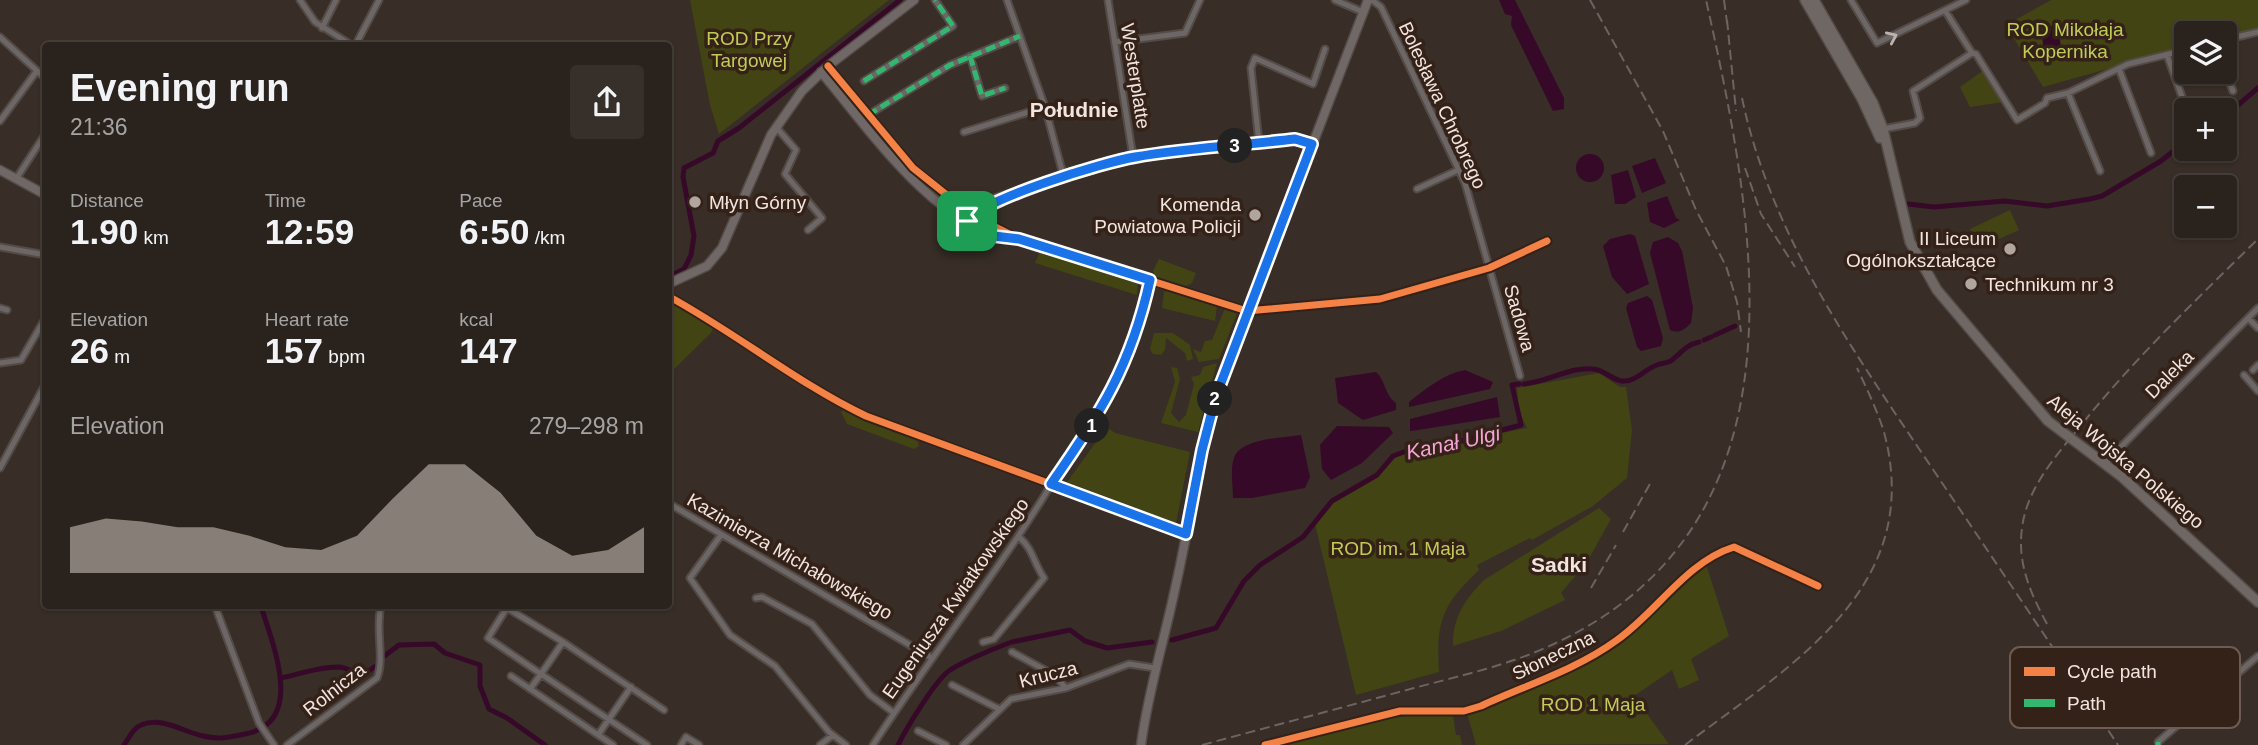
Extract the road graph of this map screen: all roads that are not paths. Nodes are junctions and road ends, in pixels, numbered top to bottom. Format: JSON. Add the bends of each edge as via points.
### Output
{"nodes":[{"id":1,"x":300,"y":0,"type":"edge"},
{"id":2,"x":336,"y":0,"type":"edge"},
{"id":3,"x":379,"y":0,"type":"edge"},
{"id":4,"x":914,"y":0,"type":"edge"},
{"id":5,"x":935,"y":0,"type":"edge"},
{"id":6,"x":1007,"y":0,"type":"edge"},
{"id":7,"x":1108,"y":0,"type":"edge"},
{"id":8,"x":1200,"y":0,"type":"edge"},
{"id":9,"x":1335,"y":0,"type":"edge"},
{"id":10,"x":1370,"y":0,"type":"edge"},
{"id":11,"x":1805,"y":0,"type":"edge"},
{"id":12,"x":1814,"y":0,"type":"edge"},
{"id":13,"x":1851,"y":0,"type":"edge"},
{"id":14,"x":1948,"y":0,"type":"edge"},
{"id":15,"x":1966,"y":0,"type":"edge"},
{"id":16,"x":1949,"y":9,"type":"junction"},
{"id":17,"x":1363,"y":12,"type":"junction"},
{"id":18,"x":322,"y":28,"type":"junction"},
{"id":19,"x":2258,"y":32,"type":"edge"},
{"id":20,"x":1020,"y":36,"type":"junction"},
{"id":21,"x":0,"y":37,"type":"edge"},
{"id":22,"x":2237,"y":37,"type":"edge"},
{"id":23,"x":347,"y":42,"type":"edge"},
{"id":24,"x":356,"y":42,"type":"edge"},
{"id":25,"x":1115,"y":42,"type":"junction"},
{"id":26,"x":1325,"y":49,"type":"dead end"},
{"id":27,"x":2174,"y":53,"type":"edge"},
{"id":28,"x":1972,"y":54,"type":"junction"},
{"id":29,"x":2167,"y":55,"type":"junction"},
{"id":30,"x":970,"y":56,"type":"junction"},
{"id":31,"x":824,"y":69,"type":"junction"},
{"id":32,"x":2119,"y":69,"type":"junction"},
{"id":33,"x":36,"y":72,"type":"junction"},
{"id":34,"x":42,"y":76,"type":"edge"},
{"id":35,"x":864,"y":81,"type":"dead end"},
{"id":36,"x":2230,"y":84,"type":"edge"},
{"id":37,"x":1006,"y":88,"type":"dead end"},
{"id":38,"x":2233,"y":91,"type":"dead end"},
{"id":39,"x":2068,"y":93,"type":"junction"},
{"id":40,"x":2182,"y":98,"type":"edge"},
{"id":41,"x":1045,"y":107,"type":"junction"},
{"id":42,"x":868,"y":115,"type":"junction"},
{"id":43,"x":0,"y":121,"type":"edge"},
{"id":44,"x":776,"y":127,"type":"junction"},
{"id":45,"x":1883,"y":129,"type":"junction"},
{"id":46,"x":964,"y":132,"type":"dead end"},
{"id":47,"x":42,"y":139,"type":"edge"},
{"id":48,"x":1259,"y":143,"type":"junction"},
{"id":49,"x":1312,"y":144,"type":"junction"},
{"id":50,"x":2151,"y":153,"type":"dead end"},
{"id":51,"x":1888,"y":155,"type":"junction"},
{"id":52,"x":1133,"y":157,"type":"junction"},
{"id":53,"x":0,"y":170,"type":"edge"},
{"id":54,"x":1458,"y":170,"type":"junction"},
{"id":55,"x":2101,"y":171,"type":"dead end"},
{"id":56,"x":1064,"y":178,"type":"junction"},
{"id":57,"x":16,"y":179,"type":"junction"},
{"id":58,"x":1417,"y":189,"type":"dead end"},
{"id":59,"x":42,"y":193,"type":"edge"},
{"id":60,"x":970,"y":218,"type":"junction"},
{"id":61,"x":808,"y":230,"type":"dead end"},
{"id":62,"x":1548,"y":242,"type":"dead end"},
{"id":63,"x":0,"y":247,"type":"edge"},
{"id":64,"x":42,"y":254,"type":"edge"},
{"id":65,"x":1489,"y":268,"type":"junction"},
{"id":66,"x":1150,"y":280,"type":"junction"},
{"id":67,"x":672,"y":282,"type":"edge"},
{"id":68,"x":672,"y":298,"type":"edge"},
{"id":69,"x":0,"y":308,"type":"edge"},
{"id":70,"x":2258,"y":308,"type":"edge"},
{"id":71,"x":7,"y":310,"type":"dead end"},
{"id":72,"x":1247,"y":311,"type":"junction"},
{"id":73,"x":2248,"y":318,"type":"junction"},
{"id":74,"x":42,"y":324,"type":"edge"},
{"id":75,"x":2258,"y":328,"type":"edge"},
{"id":76,"x":0,"y":363,"type":"edge"},
{"id":77,"x":2258,"y":365,"type":"edge"},
{"id":78,"x":2253,"y":370,"type":"dead end"},
{"id":79,"x":2244,"y":375,"type":"dead end"},
{"id":80,"x":1520,"y":376,"type":"dead end"},
{"id":81,"x":42,"y":390,"type":"edge"},
{"id":82,"x":2258,"y":391,"type":"edge"},
{"id":83,"x":2104,"y":464,"type":"junction"},
{"id":84,"x":1,"y":466,"type":"edge"},
{"id":85,"x":1051,"y":484,"type":"junction"},
{"id":86,"x":672,"y":505,"type":"edge"},
{"id":87,"x":1186,"y":534,"type":"junction"},
{"id":88,"x":721,"y":535,"type":"junction"},
{"id":89,"x":1020,"y":538,"type":"junction"},
{"id":90,"x":1818,"y":586,"type":"dead end"},
{"id":91,"x":755,"y":598,"type":"dead end"},
{"id":92,"x":2258,"y":602,"type":"edge"},
{"id":93,"x":216,"y":609,"type":"edge"},
{"id":94,"x":381,"y":609,"type":"edge"},
{"id":95,"x":507,"y":609,"type":"edge"},
{"id":96,"x":511,"y":609,"type":"edge"},
{"id":97,"x":563,"y":642,"type":"junction"},
{"id":98,"x":984,"y":642,"type":"dead end"},
{"id":99,"x":1012,"y":652,"type":"dead end"},
{"id":100,"x":2258,"y":656,"type":"edge"},
{"id":101,"x":932,"y":658,"type":"junction"},
{"id":102,"x":1155,"y":668,"type":"junction"},
{"id":103,"x":2240,"y":671,"type":"edge"},
{"id":104,"x":541,"y":674,"type":"junction"},
{"id":105,"x":511,"y":676,"type":"dead end"},
{"id":106,"x":952,"y":685,"type":"dead end"},
{"id":107,"x":631,"y":687,"type":"junction"},
{"id":108,"x":1066,"y":688,"type":"junction"},
{"id":109,"x":530,"y":689,"type":"junction"},
{"id":110,"x":999,"y":709,"type":"junction"},
{"id":111,"x":664,"y":710,"type":"dead end"},
{"id":112,"x":894,"y":713,"type":"junction"},
{"id":113,"x":609,"y":719,"type":"junction"},
{"id":114,"x":2174,"y":728,"type":"edge"},
{"id":115,"x":918,"y":731,"type":"dead end"},
{"id":116,"x":598,"y":735,"type":"junction"},
{"id":117,"x":833,"y":735,"type":"junction"},
{"id":118,"x":2158,"y":742,"type":"dead end"},
{"id":119,"x":274,"y":745,"type":"edge"},
{"id":120,"x":287,"y":745,"type":"edge"},
{"id":121,"x":613,"y":745,"type":"edge"},
{"id":122,"x":647,"y":745,"type":"edge"},
{"id":123,"x":681,"y":745,"type":"edge"},
{"id":124,"x":699,"y":745,"type":"edge"},
{"id":125,"x":820,"y":745,"type":"edge"},
{"id":126,"x":846,"y":745,"type":"edge"},
{"id":127,"x":873,"y":745,"type":"edge"},
{"id":128,"x":946,"y":745,"type":"edge"},
{"id":129,"x":963,"y":745,"type":"edge"},
{"id":130,"x":1141,"y":745,"type":"edge"},
{"id":131,"x":1265,"y":745,"type":"edge"}],
"edges":[{"from":1,"to":18,"type":"street"},
{"from":2,"to":18,"type":"street"},
{"from":3,"to":24,"type":"street"},
{"from":4,"to":31,"type":"street"},
{"from":5,"to":35,"type":"street","via":[[953,26]]},
{"from":6,"to":20,"type":"street"},
{"from":7,"to":25,"type":"street","name":"Westerplatte"},
{"from":8,"to":25,"type":"street","via":[[1185,33]]},
{"from":9,"to":17,"type":"street"},
{"from":10,"to":17,"type":"street"},
{"from":10,"to":54,"type":"street","name":"Bolesława Chrobrego","via":[[1381,7]]},
{"from":11,"to":51,"type":"main road","name":"Aleja Wojska Polskiego","via":[[1862,99]]},
{"from":12,"to":45,"type":"main road","name":"Aleja Wojska Polskiego","via":[[1869,94]]},
{"from":13,"to":16,"type":"street","one_way":true,"via":[[1877,43]]},
{"from":14,"to":16,"type":"street"},
{"from":15,"to":16,"type":"street"},
{"from":16,"to":28,"type":"street"},
{"from":17,"to":49,"type":"street"},
{"from":18,"to":23,"type":"street"},
{"from":19,"to":22,"type":"street"},
{"from":20,"to":30,"type":"street"},
{"from":20,"to":41,"type":"street"},
{"from":21,"to":33,"type":"street"},
{"from":25,"to":52,"type":"street","name":"Westerplatte"},
{"from":26,"to":48,"type":"street","via":[[1313,84],[1255,58],[1251,68]]},
{"from":27,"to":29,"type":"street"},
{"from":28,"to":39,"type":"street","via":[[2017,120],[2047,98]]},
{"from":28,"to":45,"type":"street","via":[[1913,91],[1920,118],[1916,122]]},
{"from":29,"to":32,"type":"street"},
{"from":29,"to":40,"type":"street"},
{"from":30,"to":37,"type":"street","via":[[982,96]]},
{"from":30,"to":42,"type":"street"},
{"from":31,"to":42,"type":"street"},
{"from":31,"to":44,"type":"street"},
{"from":31,"to":60,"type":"street","via":[[907,174]]},
{"from":32,"to":39,"type":"street"},
{"from":32,"to":50,"type":"street"},
{"from":33,"to":34,"type":"street"},
{"from":33,"to":43,"type":"street"},
{"from":36,"to":38,"type":"street"},
{"from":39,"to":55,"type":"street"},
{"from":41,"to":46,"type":"street"},
{"from":41,"to":56,"type":"street"},
{"from":42,"to":60,"type":"street","via":[[920,175]]},
{"from":44,"to":61,"type":"street","via":[[796,150],[785,174],[822,218]]},
{"from":44,"to":67,"type":"street","via":[[722,248],[707,266]]},
{"from":45,"to":51,"type":"main road","name":"Aleja Wojska Polskiego"},
{"from":47,"to":57,"type":"street"},
{"from":48,"to":49,"type":"street","via":[[1295,139]]},
{"from":48,"to":52,"type":"street"},
{"from":49,"to":72,"type":"street"},
{"from":51,"to":83,"type":"main road","name":"Aleja Wojska Polskiego","via":[[1910,242],[1930,281],[2036,409]]},
{"from":52,"to":56,"type":"street"},
{"from":53,"to":57,"type":"street"},
{"from":54,"to":58,"type":"street"},
{"from":54,"to":65,"type":"street","name":"Bolesława Chrobrego"},
{"from":56,"to":60,"type":"street","via":[[978,205]]},
{"from":57,"to":59,"type":"street"},
{"from":60,"to":66,"type":"street","via":[[1019,239]]},
{"from":62,"to":65,"type":"street"},
{"from":63,"to":64,"type":"street"},
{"from":65,"to":72,"type":"street","via":[[1380,299]]},
{"from":65,"to":80,"type":"street","name":"Sadowa"},
{"from":66,"to":72,"type":"street"},
{"from":66,"to":85,"type":"street","name":"Eugeniusza Kwiatkowskiego","via":[[1115,387]]},
{"from":68,"to":85,"type":"street","via":[[842,404]]},
{"from":69,"to":71,"type":"street"},
{"from":70,"to":73,"type":"street","name":"Daleka"},
{"from":72,"to":87,"type":"street","via":[[1208,423]]},
{"from":73,"to":75,"type":"street"},
{"from":73,"to":83,"type":"street","name":"Daleka"},
{"from":74,"to":76,"type":"street","via":[[21,360]]},
{"from":77,"to":78,"type":"street"},
{"from":79,"to":82,"type":"street"},
{"from":81,"to":84,"type":"street"},
{"from":83,"to":92,"type":"main road","name":"Aleja Wojska Polskiego"},
{"from":85,"to":87,"type":"street"},
{"from":85,"to":89,"type":"street","name":"Eugeniusza Kwiatkowskiego"},
{"from":86,"to":88,"type":"street","name":"Kazimierza Michałowskiego"},
{"from":87,"to":102,"type":"street"},
{"from":88,"to":101,"type":"street","name":"Kazimierza Michałowskiego"},
{"from":88,"to":117,"type":"street","via":[[690,578],[730,635],[784,675]]},
{"from":89,"to":98,"type":"street","via":[[1044,578],[994,639]]},
{"from":89,"to":101,"type":"street","name":"Eugeniusza Kwiatkowskiego"},
{"from":90,"to":131,"type":"street","name":"Słoneczna","via":[[1734,547],[1700,563],[1653,611],[1599,653],[1481,706],[1464,711],[1392,713]]},
{"from":91,"to":112,"type":"street","via":[[762,597],[812,624],[870,695]]},
{"from":93,"to":119,"type":"street","via":[[260,726]]},
{"from":94,"to":120,"type":"street","name":"Rolnicza","via":[[377,678]]},
{"from":95,"to":104,"type":"street","via":[[488,638]]},
{"from":96,"to":97,"type":"street"},
{"from":97,"to":104,"type":"street"},
{"from":97,"to":107,"type":"street"},
{"from":99,"to":108,"type":"street","via":[[1054,675]]},
{"from":100,"to":103,"type":"street"},
{"from":101,"to":112,"type":"street","name":"Eugeniusza Kwiatkowskiego"},
{"from":102,"to":108,"type":"street","name":"Krucza","via":[[1129,663]]},
{"from":102,"to":130,"type":"street"},
{"from":104,"to":109,"type":"street"},
{"from":104,"to":113,"type":"street"},
{"from":105,"to":109,"type":"street"},
{"from":106,"to":110,"type":"street"},
{"from":107,"to":111,"type":"street"},
{"from":107,"to":113,"type":"street"},
{"from":108,"to":110,"type":"street","name":"Krucza","via":[[1012,699]]},
{"from":109,"to":116,"type":"street"},
{"from":110,"to":129,"type":"street","name":"Krucza"},
{"from":112,"to":127,"type":"street","name":"Eugeniusza Kwiatkowskiego"},
{"from":113,"to":116,"type":"street"},
{"from":113,"to":122,"type":"street"},
{"from":114,"to":118,"type":"street"},
{"from":115,"to":128,"type":"street"},
{"from":116,"to":121,"type":"street"},
{"from":117,"to":125,"type":"street"},
{"from":117,"to":126,"type":"street"},
{"from":123,"to":124,"type":"street","via":[[686,737]]}]}
